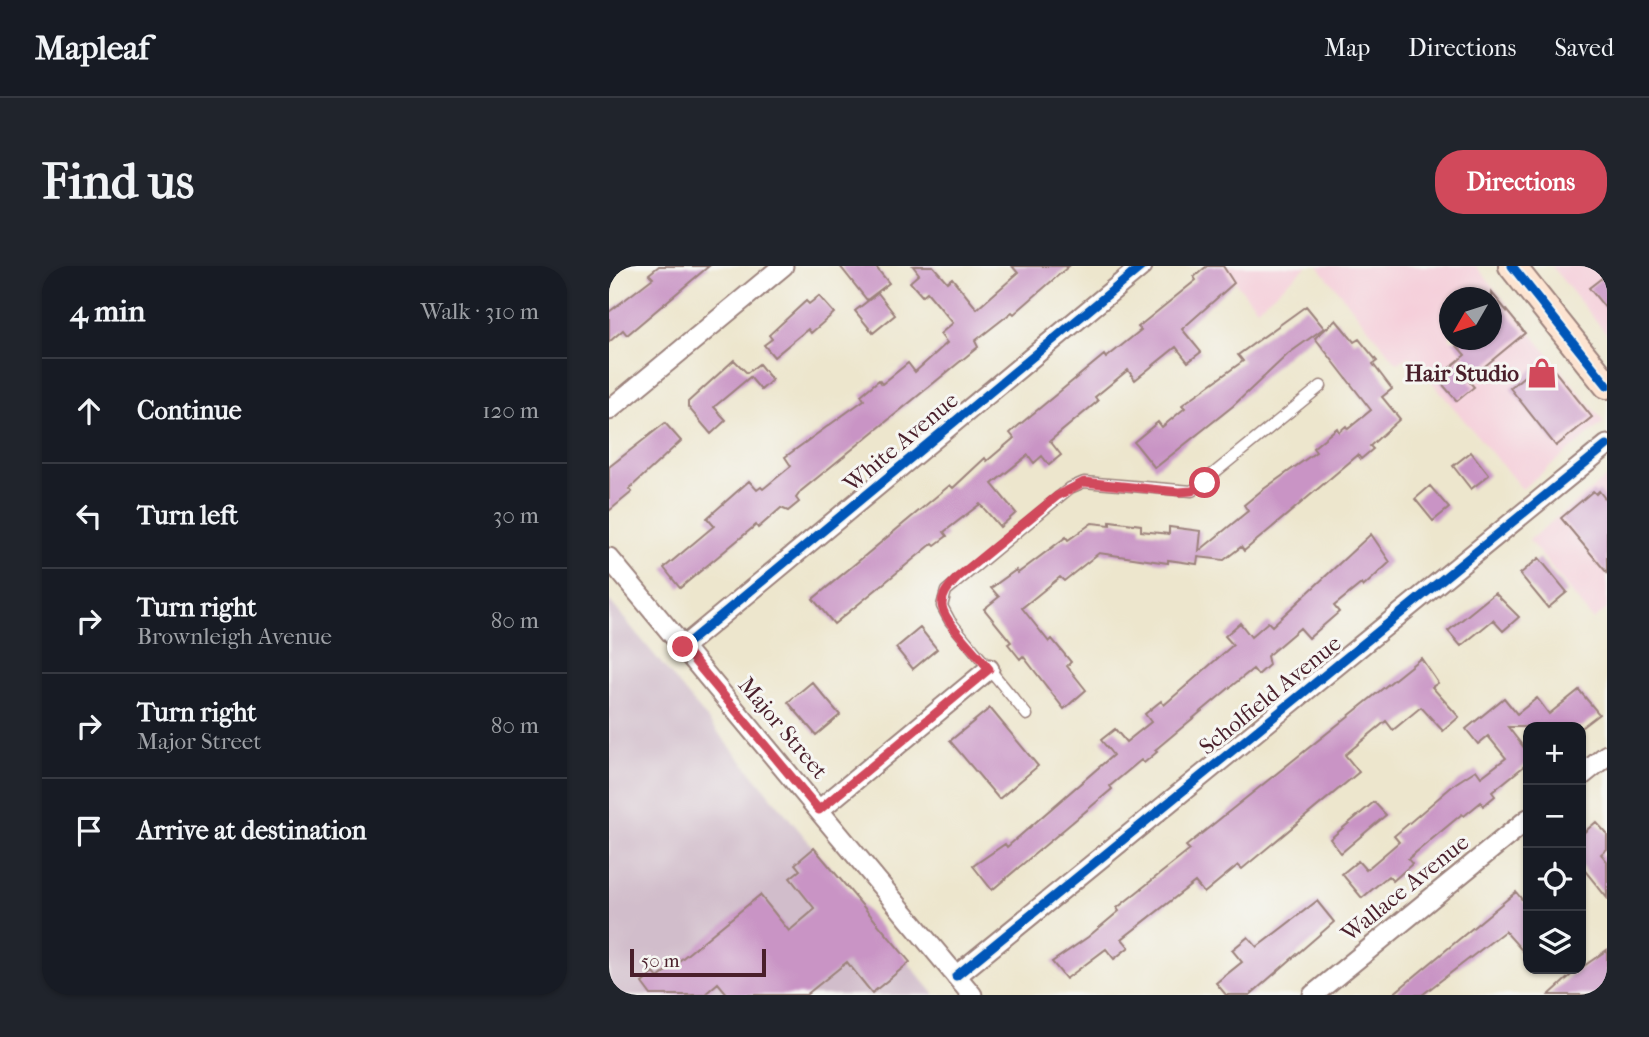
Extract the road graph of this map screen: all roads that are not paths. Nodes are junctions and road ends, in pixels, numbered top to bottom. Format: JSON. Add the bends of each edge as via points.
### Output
{"nodes":[{"id":1,"x":783,"y":266,"type":"edge"},
{"id":2,"x":1142,"y":266,"type":"edge"},
{"id":3,"x":1512,"y":266,"type":"edge"},
{"id":4,"x":1607,"y":385,"type":"edge"},
{"id":5,"x":1321,"y":386,"type":"dead end"},
{"id":6,"x":609,"y":411,"type":"edge"},
{"id":7,"x":1607,"y":445,"type":"edge"},
{"id":8,"x":609,"y":558,"type":"edge"},
{"id":9,"x":683,"y":647,"type":"junction"},
{"id":10,"x":989,"y":669,"type":"junction"},
{"id":11,"x":1027,"y":715,"type":"dead end"},
{"id":12,"x":1607,"y":755,"type":"edge"},
{"id":13,"x":1586,"y":772,"type":"edge"},
{"id":14,"x":819,"y":810,"type":"junction"},
{"id":15,"x":1523,"y":823,"type":"edge"},
{"id":16,"x":956,"y":976,"type":"junction"},
{"id":17,"x":972,"y":995,"type":"edge"},
{"id":18,"x":1313,"y":995,"type":"edge"}],
"edges":[{"from":1,"to":6,"type":"street"},
{"from":2,"to":9,"type":"street","name":"White Avenue"},
{"from":3,"to":4,"type":"main road"},
{"from":5,"to":10,"type":"lane","via":[[1192,491],[1084,482],[1057,496],[958,577],[946,591],[942,606]]},
{"from":7,"to":16,"type":"street","name":"Scholfield Avenue"},
{"from":8,"to":9,"type":"street","name":"Major Street"},
{"from":9,"to":14,"type":"street","name":"Major Street"},
{"from":10,"to":11,"type":"lane"},
{"from":10,"to":14,"type":"street"},
{"from":12,"to":13,"type":"street"},
{"from":14,"to":16,"type":"street","name":"Major Street"},
{"from":15,"to":18,"type":"street","name":"Wallace Avenue"},
{"from":16,"to":17,"type":"street","name":"Major Street"}]}
